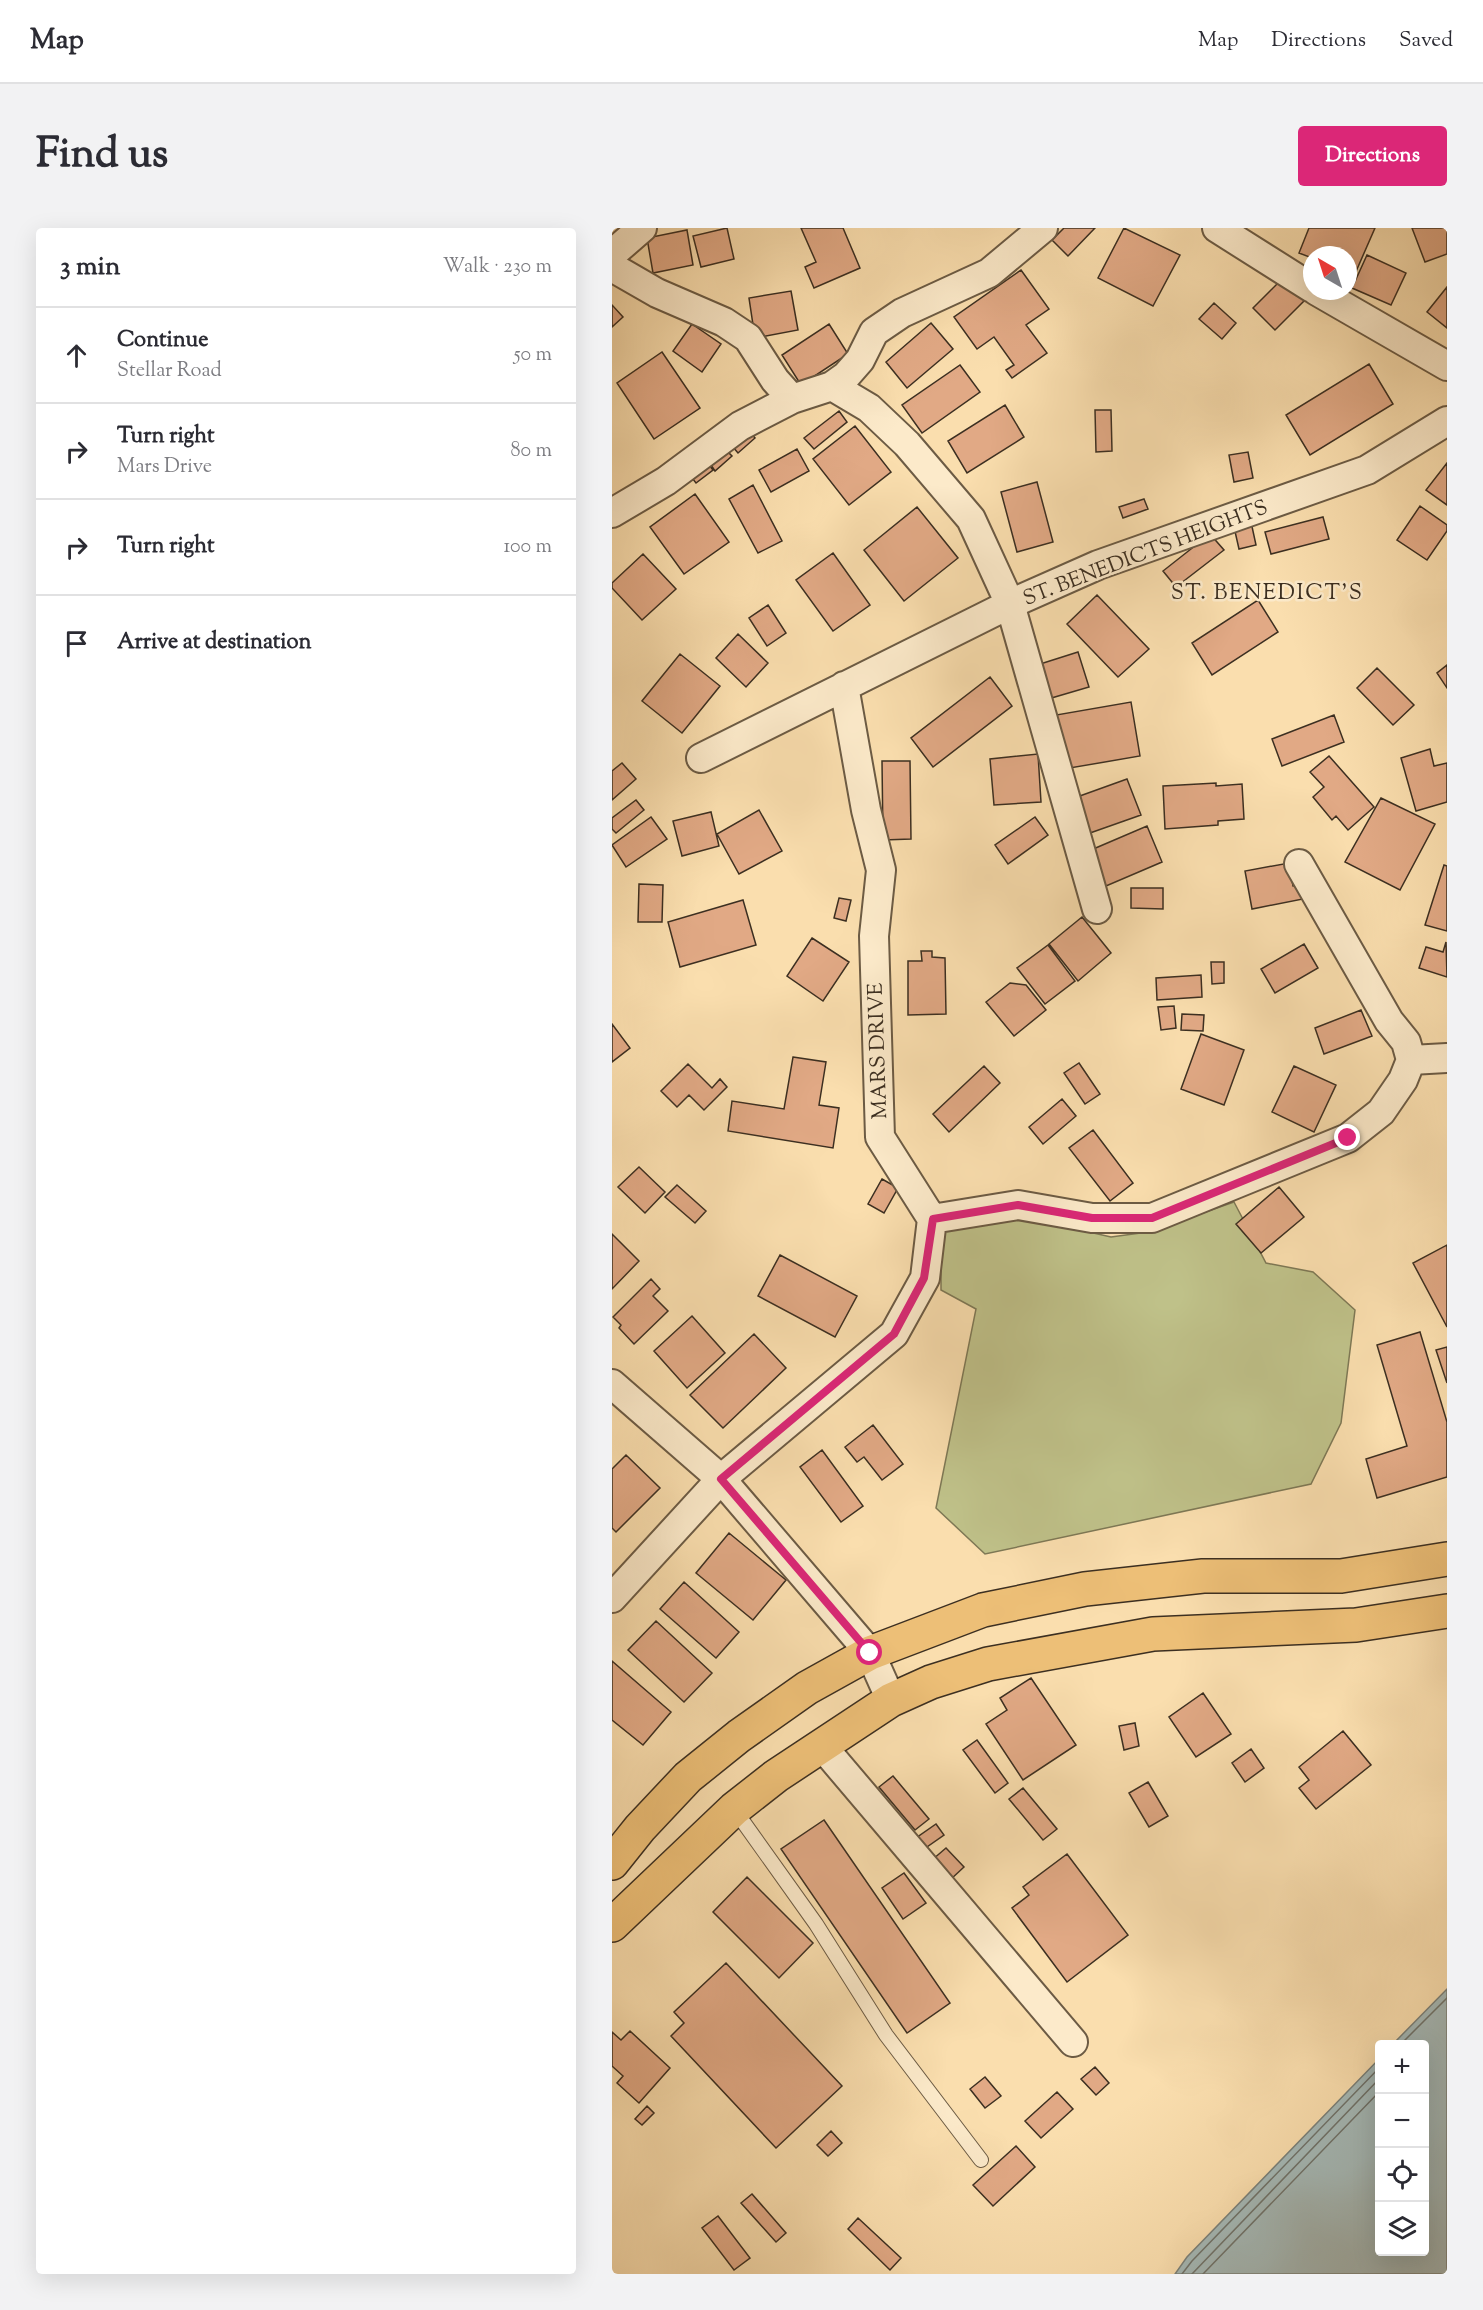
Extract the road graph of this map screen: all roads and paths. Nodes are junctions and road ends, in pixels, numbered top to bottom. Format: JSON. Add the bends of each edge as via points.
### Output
{"nodes":[{"id":1,"x":642,"y":228,"type":"edge"},
{"id":2,"x":1043,"y":228,"type":"edge"},
{"id":3,"x":1217,"y":228,"type":"edge"},
{"id":4,"x":612,"y":255,"type":"edge"},
{"id":5,"x":612,"y":267,"type":"edge"},
{"id":6,"x":1303,"y":282,"type":"edge"},
{"id":7,"x":1333,"y":300,"type":"edge"},
{"id":8,"x":1447,"y":366,"type":"edge"},
{"id":9,"x":832,"y":386,"type":"junction"},
{"id":10,"x":792,"y":399,"type":"junction"},
{"id":11,"x":1447,"y":421,"type":"edge"},
{"id":12,"x":612,"y":513,"type":"edge"},
{"id":13,"x":1010,"y":604,"type":"junction"},
{"id":14,"x":844,"y":686,"type":"junction"},
{"id":15,"x":701,"y":758,"type":"dead end"},
{"id":16,"x":1299,"y":864,"type":"dead end"},
{"id":17,"x":1097,"y":909,"type":"dead end"},
{"id":18,"x":1447,"y":1059,"type":"edge"},
{"id":19,"x":1411,"y":1060,"type":"junction"},
{"id":20,"x":933,"y":1219,"type":"junction"},
{"id":21,"x":612,"y":1384,"type":"edge"},
{"id":22,"x":721,"y":1479,"type":"junction"},
{"id":23,"x":1447,"y":1559,"type":"edge"},
{"id":24,"x":612,"y":1598,"type":"edge"},
{"id":25,"x":1447,"y":1611,"type":"edge"},
{"id":26,"x":870,"y":1653,"type":"junction"},
{"id":27,"x":891,"y":1700,"type":"junction"},
{"id":28,"x":822,"y":1746,"type":"junction"},
{"id":29,"x":734,"y":1809,"type":"junction"},
{"id":30,"x":612,"y":1863,"type":"edge"},
{"id":31,"x":612,"y":1925,"type":"edge"},
{"id":32,"x":1073,"y":2042,"type":"dead end"},
{"id":33,"x":981,"y":2160,"type":"dead end"}],
"edges":[{"from":1,"to":4,"type":"street"},
{"from":2,"to":9,"type":"street","via":[[988,273],[902,313],[874,332],[860,360]]},
{"from":3,"to":6,"type":"street"},
{"from":5,"to":10,"type":"street","via":[[657,293],[724,322],[748,338]]},
{"from":7,"to":8,"type":"street"},
{"from":9,"to":10,"type":"street"},
{"from":9,"to":13,"type":"street","via":[[868,408],[907,444],[971,519]]},
{"from":10,"to":12,"type":"street","via":[[740,426],[666,481]]},
{"from":11,"to":13,"type":"street","name":"ST. BENEDICTS HEIGHTS","via":[[1367,470],[1098,565]]},
{"from":13,"to":14,"type":"street","name":"ST. BENEDICTS HEIGHTS"},
{"from":13,"to":17,"type":"street"},
{"from":14,"to":15,"type":"street","name":"ST. BENEDICTS HEIGHTS"},
{"from":14,"to":20,"type":"street","name":"MARS DRIVE","via":[[881,870],[874,936],[880,1137]]},
{"from":16,"to":19,"type":"street","via":[[1389,1021],[1406,1042]]},
{"from":18,"to":19,"type":"street"},
{"from":19,"to":20,"type":"street","via":[[1403,1080],[1381,1112],[1348,1138],[1152,1218],[1092,1218],[1018,1205]]},
{"from":20,"to":22,"type":"street","via":[[924,1278],[894,1334]]},
{"from":21,"to":22,"type":"street"},
{"from":22,"to":24,"type":"street"},
{"from":22,"to":26,"type":"street"},
{"from":23,"to":26,"type":"highway","via":[[1341,1576],[1203,1576],[1085,1588],[983,1610]]},
{"from":25,"to":27,"type":"highway","via":[[1356,1625],[1153,1634],[1107,1641],[988,1664]]},
{"from":26,"to":27,"type":"street"},
{"from":26,"to":30,"type":"highway","via":[[807,1688],[705,1763],[640,1828]]},
{"from":27,"to":28,"type":"highway"},
{"from":28,"to":29,"type":"highway"},
{"from":28,"to":32,"type":"street"},
{"from":29,"to":31,"type":"highway"},
{"from":29,"to":33,"type":"lane","via":[[816,1924],[886,2035]]}]}
